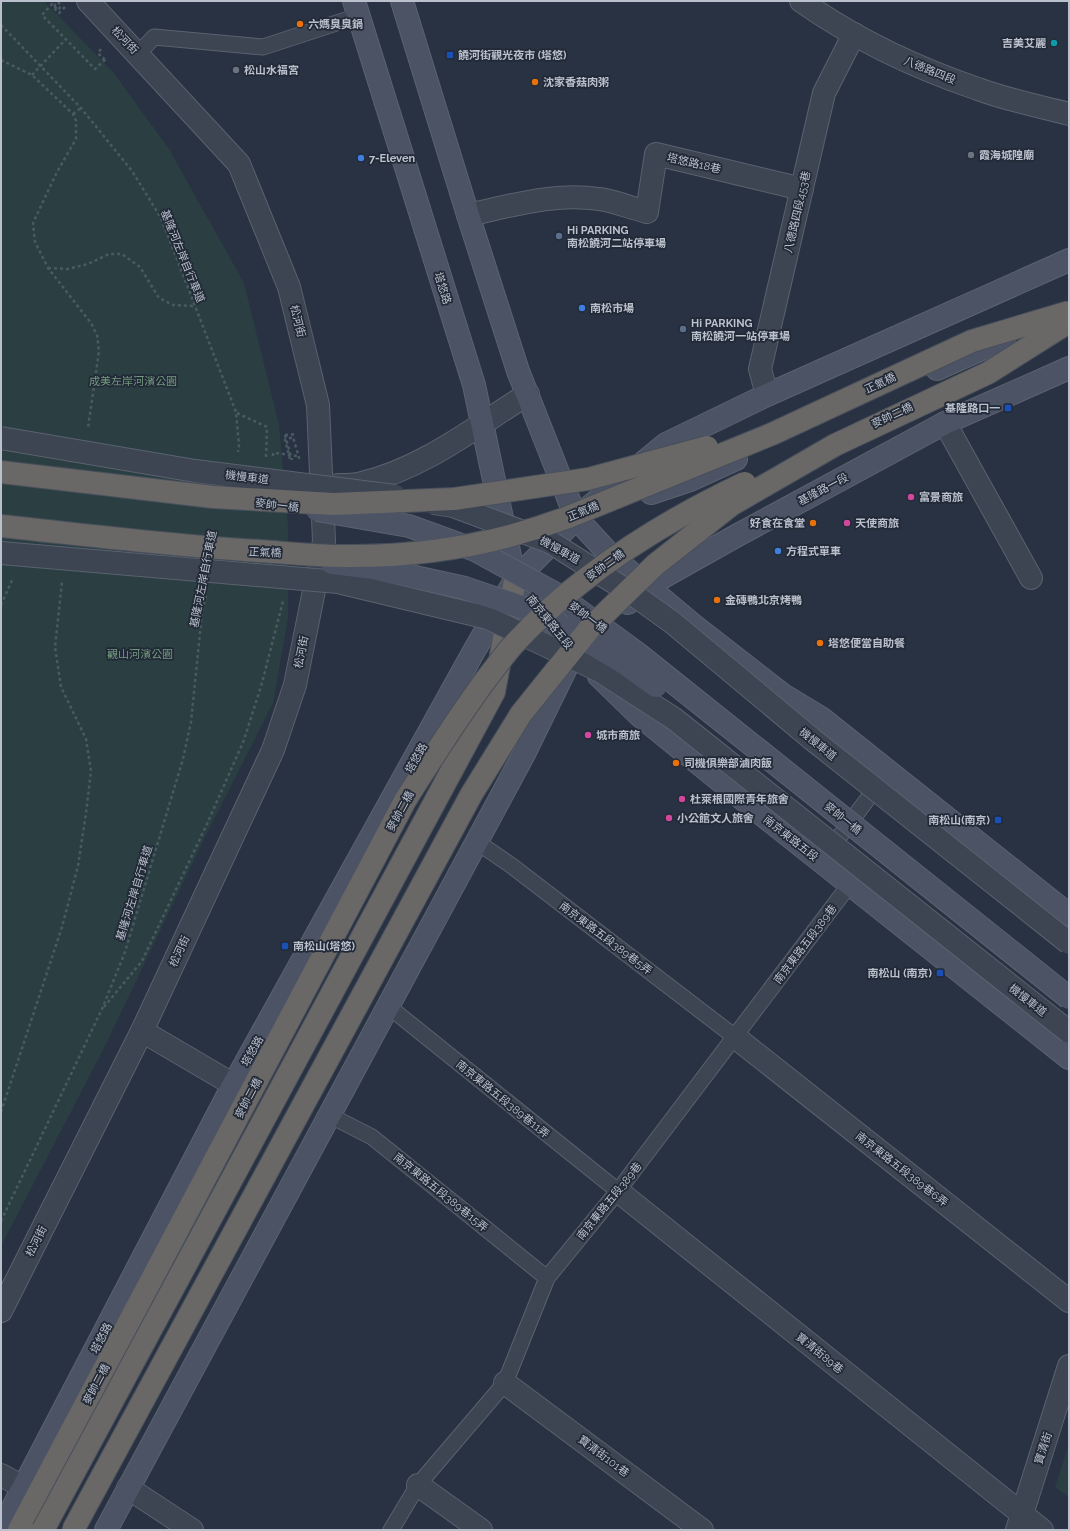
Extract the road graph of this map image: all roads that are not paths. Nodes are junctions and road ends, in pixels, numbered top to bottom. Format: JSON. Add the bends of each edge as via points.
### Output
{"nodes":[{"id":1,"x":88,"y":1,"type":"edge"},
{"id":2,"x":402,"y":1,"type":"edge"},
{"id":3,"x":801,"y":1,"type":"edge"},
{"id":4,"x":356,"y":8,"type":"edge"},
{"id":5,"x":854,"y":34,"type":"junction"},
{"id":6,"x":138,"y":54,"type":"junction"},
{"id":7,"x":1069,"y":114,"type":"edge"},
{"id":8,"x":802,"y":189,"type":"junction"},
{"id":9,"x":468,"y":215,"type":"junction"},
{"id":10,"x":1069,"y":260,"type":"edge"},
{"id":11,"x":1069,"y":311,"type":"edge"},
{"id":12,"x":1069,"y":316,"type":"edge"},
{"id":13,"x":1069,"y":322,"type":"edge"},
{"id":14,"x":1033,"y":333,"type":"junction"},
{"id":15,"x":1069,"y":368,"type":"edge"},
{"id":16,"x":528,"y":394,"type":"junction"},
{"id":17,"x":767,"y":395,"type":"junction"},
{"id":18,"x":945,"y":423,"type":"junction"},
{"id":19,"x":481,"y":424,"type":"junction"},
{"id":20,"x":1,"y":438,"type":"edge"},
{"id":21,"x":1,"y":473,"type":"edge"},
{"id":22,"x":323,"y":486,"type":"junction"},
{"id":23,"x":214,"y":497,"type":"joint"},
{"id":24,"x":576,"y":518,"type":"junction"},
{"id":25,"x":1,"y":526,"type":"edge"},
{"id":26,"x":201,"y":548,"type":"joint"},
{"id":27,"x":1,"y":553,"type":"edge"},
{"id":28,"x":1031,"y":578,"type":"dead end"},
{"id":29,"x":515,"y":580,"type":"junction"},
{"id":30,"x":647,"y":586,"type":"junction"},
{"id":31,"x":574,"y":651,"type":"junction"},
{"id":32,"x":888,"y":771,"type":"junction"},
{"id":33,"x":476,"y":842,"type":"junction"},
{"id":34,"x":821,"y":861,"type":"junction"},
{"id":35,"x":850,"y":884,"type":"junction"},
{"id":36,"x":1069,"y":915,"type":"edge"},
{"id":37,"x":1069,"y":943,"type":"edge"},
{"id":38,"x":1069,"y":998,"type":"edge"},
{"id":39,"x":388,"y":1006,"type":"junction"},
{"id":40,"x":1069,"y":1008,"type":"edge"},
{"id":41,"x":142,"y":1031,"type":"junction"},
{"id":42,"x":1069,"y":1032,"type":"edge"},
{"id":43,"x":735,"y":1037,"type":"junction"},
{"id":44,"x":1069,"y":1058,"type":"edge"},
{"id":45,"x":234,"y":1085,"type":"junction"},
{"id":46,"x":329,"y":1115,"type":"junction"},
{"id":47,"x":618,"y":1191,"type":"junction"},
{"id":48,"x":547,"y":1278,"type":"junction"},
{"id":49,"x":1069,"y":1300,"type":"edge"},
{"id":50,"x":1,"y":1310,"type":"edge"},
{"id":51,"x":1069,"y":1366,"type":"edge"},
{"id":52,"x":505,"y":1383,"type":"junction"},
{"id":53,"x":1,"y":1475,"type":"edge"},
{"id":54,"x":418,"y":1485,"type":"junction"},
{"id":55,"x":23,"y":1487,"type":"junction"},
{"id":56,"x":128,"y":1488,"type":"junction"},
{"id":57,"x":1019,"y":1522,"type":"edge"},
{"id":58,"x":1,"y":1530,"type":"edge"},
{"id":59,"x":19,"y":1530,"type":"edge"},
{"id":60,"x":43,"y":1530,"type":"edge"},
{"id":61,"x":74,"y":1530,"type":"edge"},
{"id":62,"x":106,"y":1530,"type":"edge"},
{"id":63,"x":192,"y":1530,"type":"edge"},
{"id":64,"x":390,"y":1530,"type":"edge"},
{"id":65,"x":481,"y":1530,"type":"edge"},
{"id":66,"x":702,"y":1530,"type":"edge"},
{"id":67,"x":1042,"y":1530,"type":"edge"}],
"edges":[{"from":1,"to":6,"type":"street","name":"松河街"},
{"from":2,"to":9,"type":"main road"},
{"from":3,"to":5,"type":"street","name":"八德路四段"},
{"from":4,"to":6,"type":"lane","via":[[263,47],[154,37]]},
{"from":4,"to":19,"type":"main road","name":"塔悠路","via":[[474,385]]},
{"from":5,"to":7,"type":"street","name":"八德路四段","via":[[895,56],[978,90]]},
{"from":5,"to":8,"type":"street","name":"八德路四段453巷","via":[[824,93]]},
{"from":6,"to":22,"type":"street","name":"松河街","via":[[239,164],[289,287],[318,404]]},
{"from":8,"to":9,"type":"street","name":"塔悠路18巷","via":[[656,154],[647,212],[599,199],[560,198]]},
{"from":8,"to":17,"type":"street","name":"八德路四段453巷","via":[[760,369]]},
{"from":9,"to":16,"type":"main road","via":[[518,371]]},
{"from":10,"to":17,"type":"main road"},
{"from":11,"to":24,"type":"main road","via":[[690,480]]},
{"from":11,"to":26,"type":"highway","name":"正氣橋","bridge":true,"via":[[972,341],[772,434],[536,529],[496,540],[433,551],[386,555],[344,556]]},
{"from":12,"to":14,"type":"highway","name":"正氣橋"},
{"from":13,"to":61,"type":"highway","name":"麥帥二橋","bridge":true,"via":[[988,373],[835,445],[731,505],[655,564],[590,628],[521,714],[471,795]]},
{"from":14,"to":23,"type":"highway","name":"正氣橋","bridge":true,"via":[[982,337],[816,409],[700,450],[588,479],[454,499],[332,504]]},
{"from":14,"to":59,"type":"highway","name":"麥帥二橋","bridge":true,"via":[[996,367],[720,495],[634,544],[565,594],[512,645],[458,716],[406,798]]},
{"from":15,"to":18,"type":"main road","name":"基隆路一段"},
{"from":16,"to":19,"type":"street"},
{"from":16,"to":24,"type":"main road"},
{"from":17,"to":24,"type":"main road","via":[[666,444]]},
{"from":18,"to":28,"type":"street"},
{"from":18,"to":30,"type":"main road","name":"基隆路一段"},
{"from":19,"to":22,"type":"street","via":[[417,463],[361,484]]},
{"from":19,"to":29,"type":"main road","name":"塔悠路"},
{"from":20,"to":37,"type":"street","name":"機慢車道","bridge":true,"via":[[195,471],[369,492],[454,506],[550,542],[674,623],[812,739]]},
{"from":21,"to":23,"type":"highway","name":"麥帥一橋","bridge":true},
{"from":21,"to":38,"type":"main road","name":"麥帥一橋","bridge":true,"via":[[331,512],[409,526],[475,550],[556,594],[638,654]]},
{"from":22,"to":41,"type":"street","name":"松河街","via":[[324,541],[295,685],[273,750]]},
{"from":24,"to":29,"type":"main road","name":"塔悠路"},
{"from":24,"to":30,"type":"main road","via":[[612,557]]},
{"from":25,"to":26,"type":"highway","name":"麥帥一橋","bridge":true},
{"from":25,"to":40,"type":"main road","name":"麥帥一橋","bridge":true,"via":[[374,568],[465,588],[541,614],[624,663],[716,730]]},
{"from":27,"to":42,"type":"street","name":"機慢車道","bridge":true,"via":[[338,582],[488,618],[600,671],[673,718]]},
{"from":29,"to":31,"type":"main road","name":"南京東路五段"},
{"from":29,"to":45,"type":"main road","name":"塔悠路"},
{"from":29,"to":60,"type":"highway","bridge":true,"via":[[494,692]]},
{"from":30,"to":31,"type":"main road","name":"基隆路一段"},
{"from":30,"to":32,"type":"main road","via":[[782,694],[821,718]]},
{"from":31,"to":33,"type":"main road","via":[[524,754]]},
{"from":31,"to":34,"type":"main road","name":"南京東路五段","via":[[639,715]]},
{"from":32,"to":34,"type":"lane"},
{"from":32,"to":36,"type":"main road"},
{"from":33,"to":39,"type":"main road"},
{"from":33,"to":43,"type":"lane","name":"南京東路五段389巷5弄","via":[[512,866]]},
{"from":34,"to":35,"type":"main road","name":"南京東路五段"},
{"from":35,"to":43,"type":"lane","name":"南京東路五段389巷"},
{"from":35,"to":44,"type":"main road","name":"南京東路五段"},
{"from":39,"to":46,"type":"main road"},
{"from":39,"to":47,"type":"lane","name":"南京東路五段389巷11弄"},
{"from":41,"to":45,"type":"street"},
{"from":41,"to":50,"type":"street","name":"松河街"},
{"from":43,"to":47,"type":"lane","name":"南京東路五段389巷"},
{"from":43,"to":49,"type":"street","name":"南京東路五段389巷6弄"},
{"from":45,"to":55,"type":"main road","name":"塔悠路"},
{"from":46,"to":48,"type":"lane","name":"南京東路五段389巷15弄","via":[[372,1137]]},
{"from":46,"to":56,"type":"main road"},
{"from":47,"to":48,"type":"lane","name":"南京東路五段389巷"},
{"from":47,"to":57,"type":"street","name":"寶清街89巷"},
{"from":48,"to":52,"type":"lane","name":"南京東路五段389巷"},
{"from":51,"to":57,"type":"street","name":"寶清街"},
{"from":52,"to":54,"type":"lane","name":"南京東路五段389巷"},
{"from":52,"to":66,"type":"street","name":"寶清街101巷"},
{"from":53,"to":55,"type":"street"},
{"from":54,"to":64,"type":"lane","name":"南京東路五段389巷"},
{"from":54,"to":65,"type":"street"},
{"from":55,"to":58,"type":"main road","name":"塔悠路"},
{"from":56,"to":62,"type":"main road"},
{"from":56,"to":63,"type":"street"},
{"from":57,"to":67,"type":"street","name":"寶清街89巷"}]}
